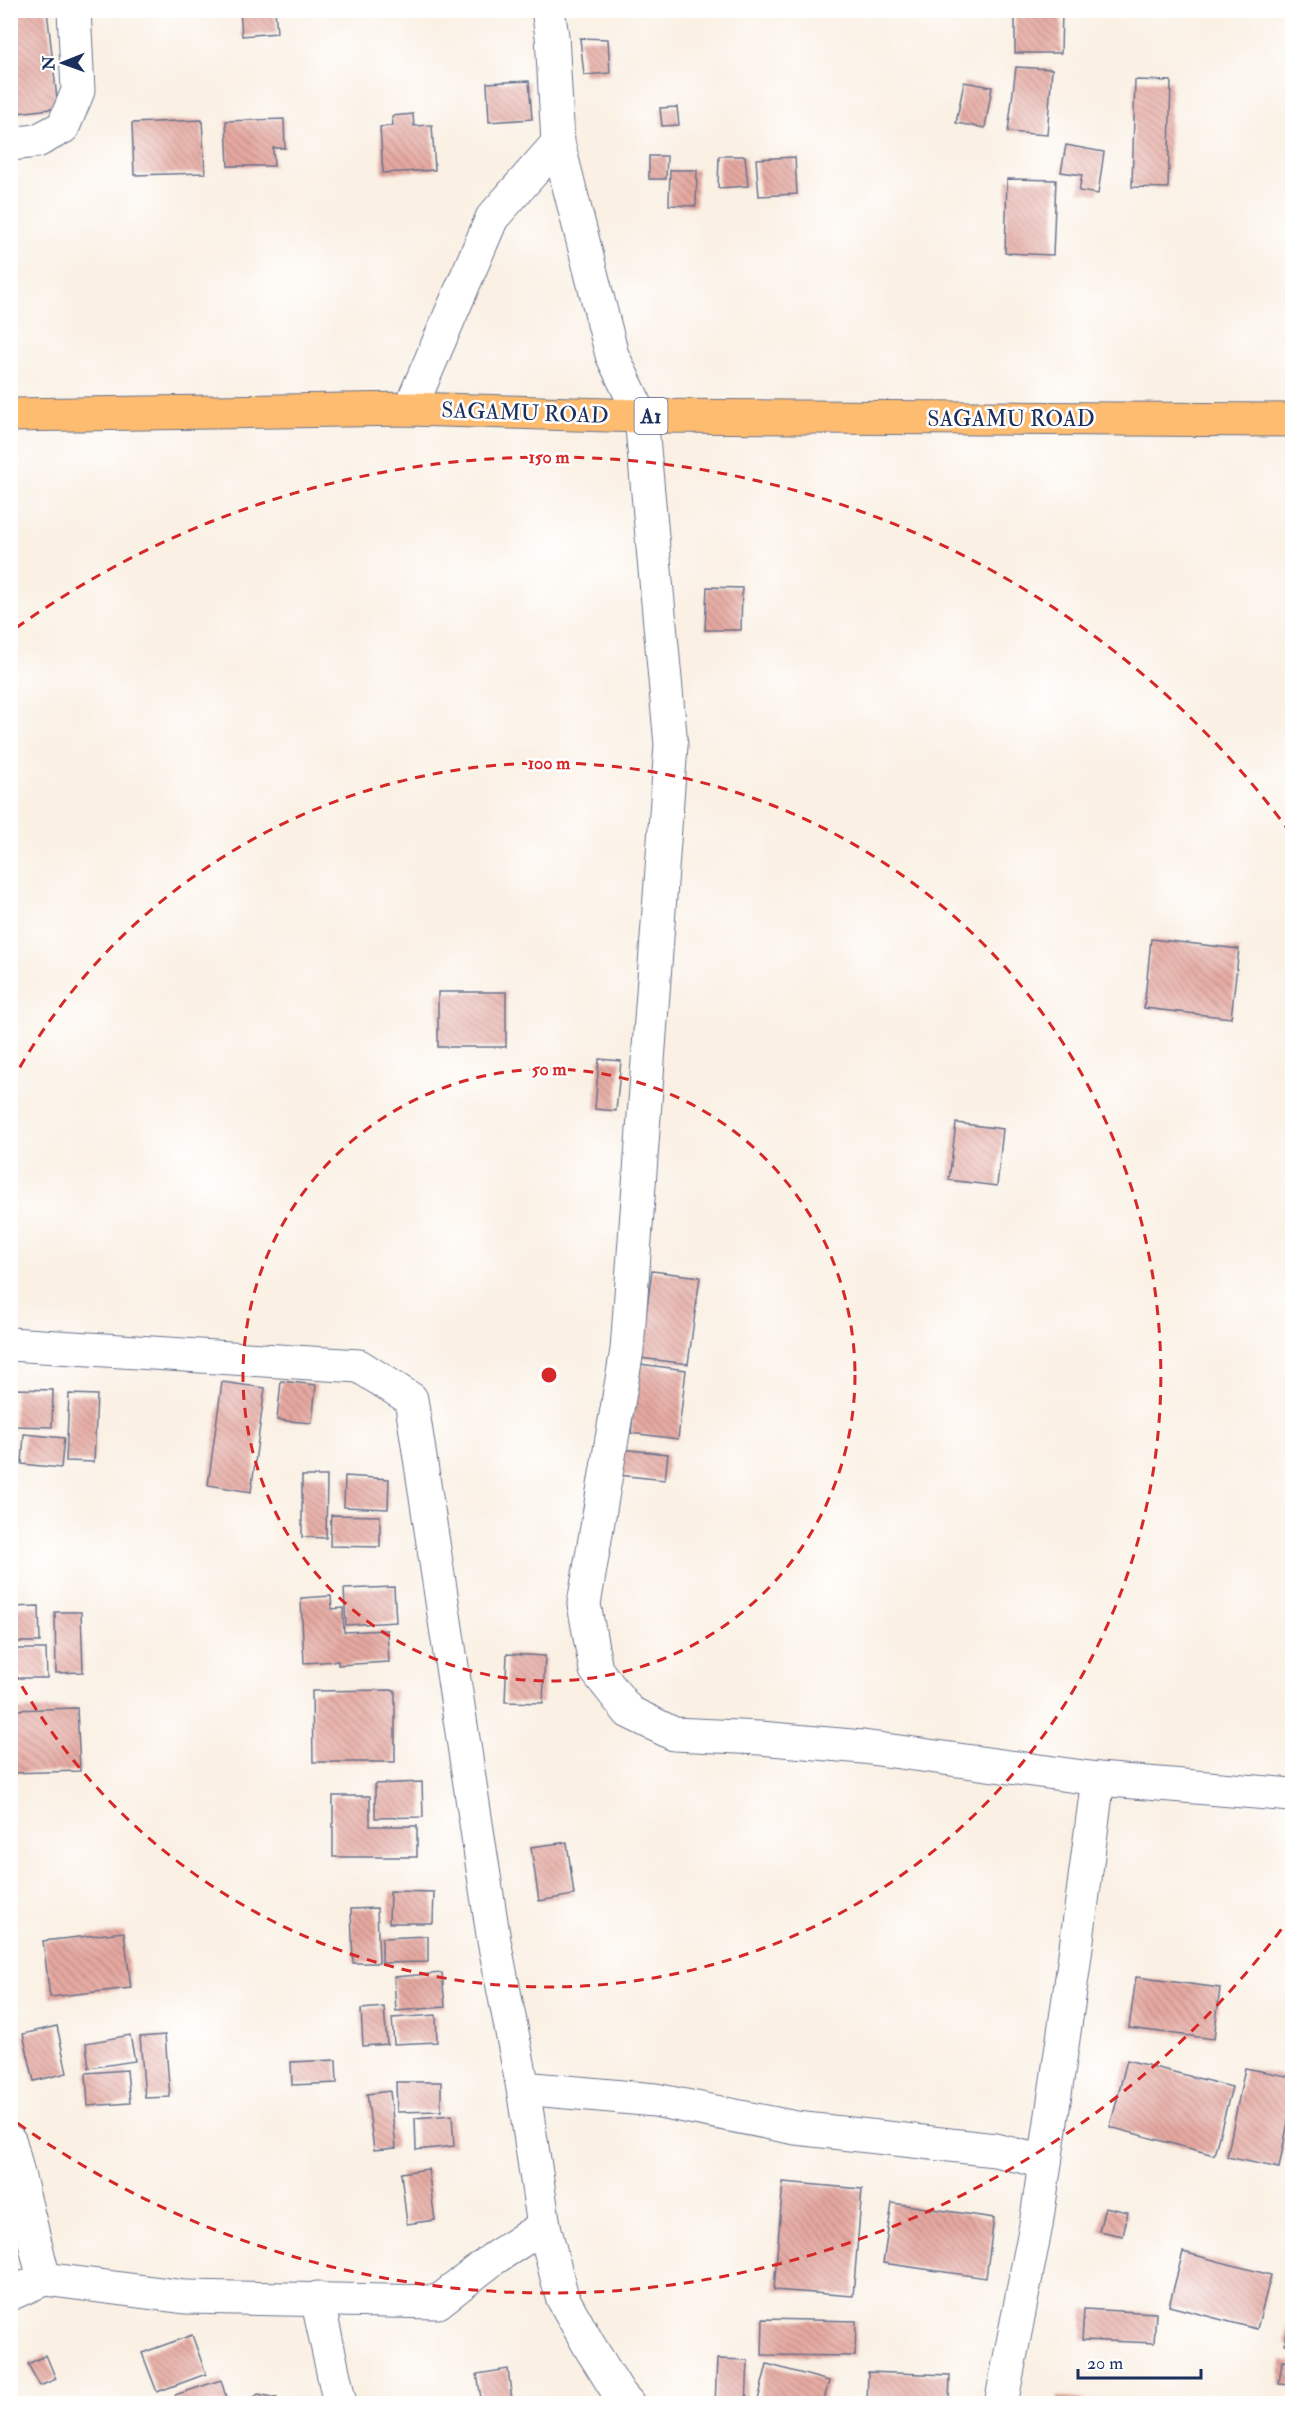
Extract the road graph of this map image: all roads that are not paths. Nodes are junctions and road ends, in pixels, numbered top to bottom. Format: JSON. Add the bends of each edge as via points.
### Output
{"nodes":[{"id":1,"x":74,"y":10,"type":"edge"},
{"id":2,"x":548,"y":10,"type":"edge"},
{"id":3,"x":558,"y":143,"type":"junction"},
{"id":4,"x":10,"y":144,"type":"edge"},
{"id":5,"x":410,"y":409,"type":"junction"},
{"id":6,"x":10,"y":415,"type":"edge"},
{"id":7,"x":641,"y":416,"type":"junction"},
{"id":8,"x":1293,"y":420,"type":"edge"},
{"id":9,"x":10,"y":1344,"type":"edge"},
{"id":10,"x":1098,"y":1779,"type":"junction"},
{"id":11,"x":1293,"y":1795,"type":"edge"},
{"id":12,"x":523,"y":2088,"type":"junction"},
{"id":13,"x":10,"y":2142,"type":"edge"},
{"id":14,"x":1045,"y":2162,"type":"junction"},
{"id":15,"x":544,"y":2226,"type":"junction"},
{"id":16,"x":44,"y":2279,"type":"junction"},
{"id":17,"x":10,"y":2294,"type":"edge"},
{"id":18,"x":317,"y":2298,"type":"junction"},
{"id":19,"x":340,"y":2403,"type":"edge"},
{"id":20,"x":628,"y":2403,"type":"edge"},
{"id":21,"x":1001,"y":2403,"type":"edge"}],
"edges":[{"from":1,"to":4,"type":"street","via":[[78,91],[63,127],[37,141]]},
{"from":2,"to":3,"type":"street"},
{"from":3,"to":5,"type":"street","via":[[492,218]]},
{"from":3,"to":7,"type":"street","via":[[612,355]]},
{"from":5,"to":6,"type":"highway","name":"SAGAMU ROAD","number":"A1"},
{"from":5,"to":7,"type":"highway","name":"SAGAMU ROAD","number":"A1"},
{"from":7,"to":8,"type":"highway","name":"SAGAMU ROAD","number":"A1"},
{"from":7,"to":10,"type":"street","via":[[671,745],[627,1350],[584,1604],[596,1670],[629,1712],[674,1734],[863,1747]]},
{"from":9,"to":12,"type":"street","via":[[359,1366],[411,1399],[494,1941]]},
{"from":10,"to":11,"type":"street"},
{"from":10,"to":14,"type":"street"},
{"from":12,"to":14,"type":"street","via":[[654,2100],[796,2128],[995,2150]]},
{"from":12,"to":15,"type":"street"},
{"from":13,"to":16,"type":"street"},
{"from":14,"to":21,"type":"street"},
{"from":15,"to":18,"type":"street","via":[[438,2302]]},
{"from":15,"to":20,"type":"street","via":[[562,2297]]},
{"from":16,"to":17,"type":"street"},
{"from":16,"to":18,"type":"street","via":[[185,2297]]},
{"from":18,"to":19,"type":"street"}]}
